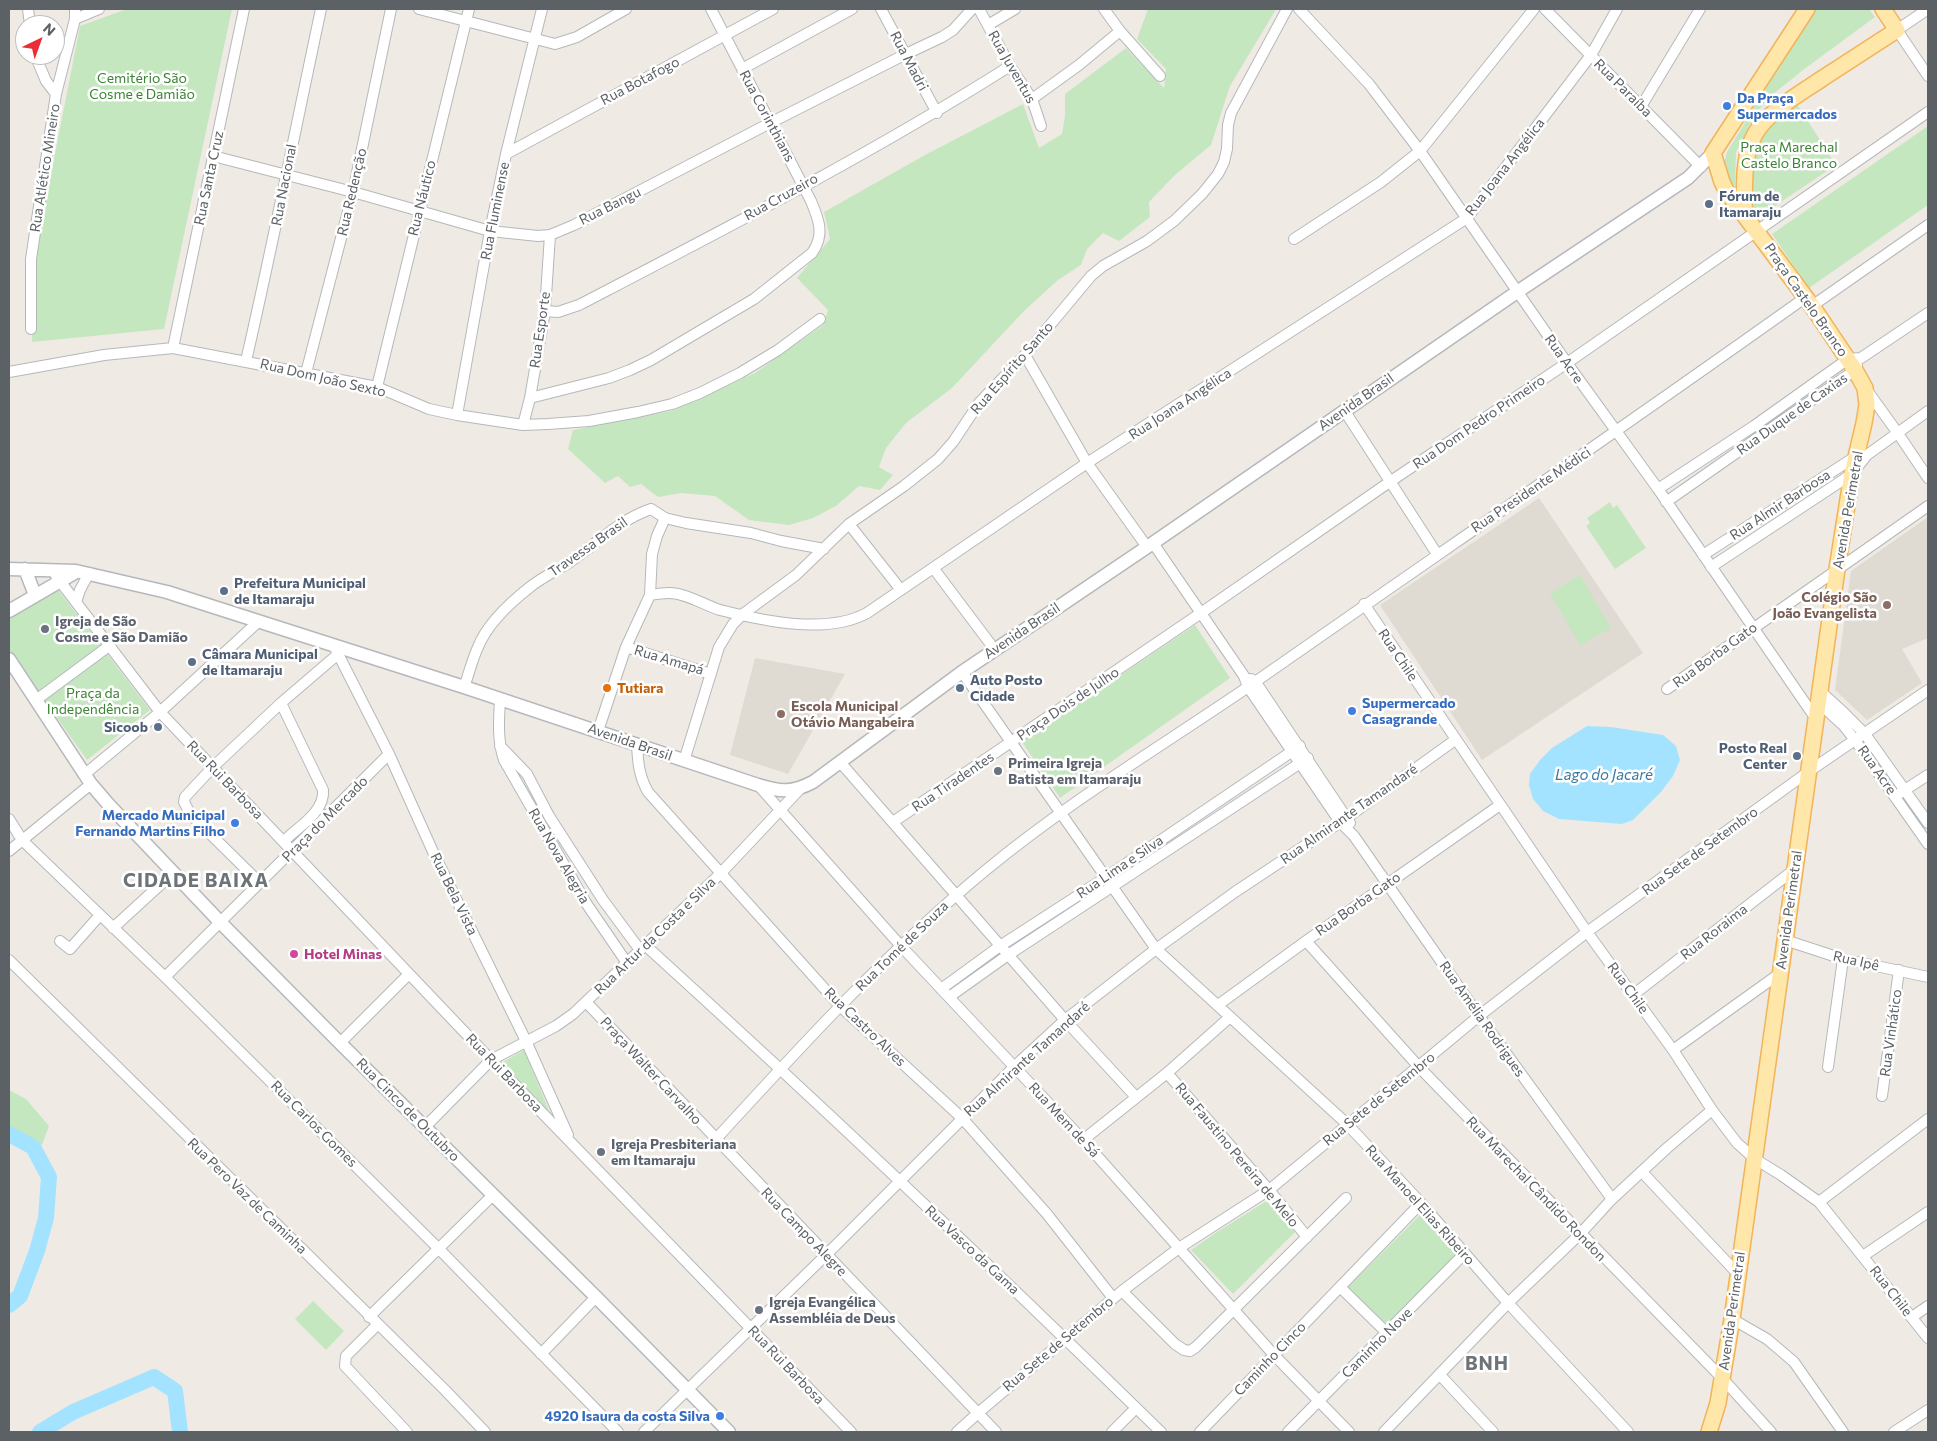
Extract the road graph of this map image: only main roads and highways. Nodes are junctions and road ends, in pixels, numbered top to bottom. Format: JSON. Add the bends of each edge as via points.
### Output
{"nodes":[{"id":1,"x":1807,"y":9,"type":"edge"},
{"id":2,"x":1883,"y":9,"type":"edge"},
{"id":3,"x":1744,"y":213,"type":"junction"},
{"id":4,"x":1865,"y":388,"type":"joint"},
{"id":5,"x":1709,"y":1432,"type":"edge"}],
"edges":[{"from":1,"to":3,"type":"main road","name":"Praça Castelo Branco","via":[[1713,153],[1722,182]]},
{"from":2,"to":3,"type":"main road","via":[[1897,30],[1786,102],[1755,134],[1745,173]]},
{"from":3,"to":4,"type":"main road","name":"Praça Castelo Branco","via":[[1855,362]]},
{"from":4,"to":5,"type":"main road","name":"Avenida Perimetral","via":[[1867,405],[1862,455],[1852,474],[1837,569],[1723,1379]]}]}
